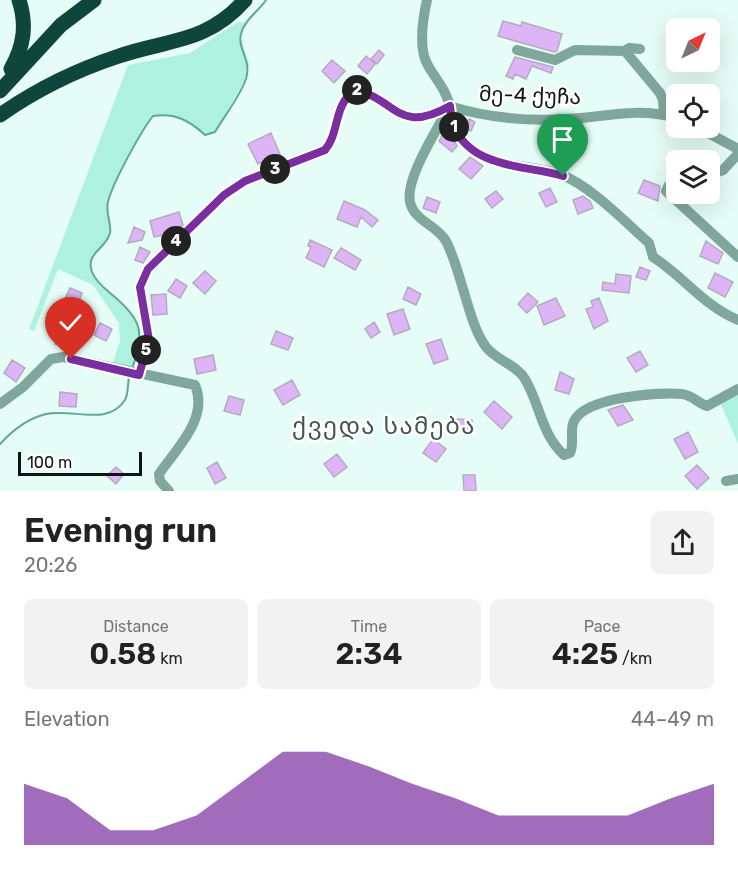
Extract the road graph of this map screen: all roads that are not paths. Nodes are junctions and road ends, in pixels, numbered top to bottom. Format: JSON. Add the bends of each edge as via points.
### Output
{"nodes":[{"id":1,"x":19,"y":0,"type":"edge"},
{"id":2,"x":94,"y":0,"type":"edge"},
{"id":3,"x":245,"y":0,"type":"edge"},
{"id":4,"x":427,"y":0,"type":"edge"},
{"id":5,"x":640,"y":49,"type":"dead end"},
{"id":6,"x":517,"y":50,"type":"dead end"},
{"id":7,"x":625,"y":51,"type":"junction"},
{"id":8,"x":0,"y":90,"type":"edge"},
{"id":9,"x":450,"y":106,"type":"junction"},
{"id":10,"x":0,"y":115,"type":"edge"},
{"id":11,"x":664,"y":115,"type":"joint"},
{"id":12,"x":718,"y":138,"type":"edge"},
{"id":13,"x":738,"y":149,"type":"edge"},
{"id":14,"x":738,"y":154,"type":"edge"},
{"id":15,"x":720,"y":171,"type":"edge"},
{"id":16,"x":680,"y":204,"type":"edge"},
{"id":17,"x":738,"y":257,"type":"edge"},
{"id":18,"x":738,"y":320,"type":"edge"},
{"id":19,"x":131,"y":373,"type":"junction"},
{"id":20,"x":738,"y":389,"type":"edge"},
{"id":21,"x":0,"y":404,"type":"edge"},
{"id":22,"x":738,"y":479,"type":"edge"},
{"id":23,"x":726,"y":481,"type":"dead end"},
{"id":24,"x":169,"y":491,"type":"edge"}],
"edges":[{"from":1,"to":8,"type":"highway","via":[[22,43]]},
{"from":2,"to":8,"type":"highway","via":[[61,25]]},
{"from":3,"to":10,"type":"highway","via":[[220,25],[86,68],[37,91]]},
{"from":4,"to":9,"type":"street","via":[[422,24],[425,59]]},
{"from":5,"to":7,"type":"street"},
{"from":6,"to":7,"type":"street","via":[[555,60],[575,50]]},
{"from":7,"to":11,"type":"street","via":[[660,93]]},
{"from":9,"to":11,"type":"street","name":"მე-4 ქუჩა","via":[[486,116],[581,118],[629,111]]},
{"from":9,"to":18,"type":"street","via":[[454,129],[480,156],[563,176],[578,185],[649,243],[653,256],[675,271],[704,300]]},
{"from":9,"to":19,"type":"street","name":"მე-4 ქუჩა","via":[[430,117],[414,117],[392,111],[368,93],[356,90],[348,94],[342,105],[325,150],[245,181],[224,195],[143,277],[141,298],[149,340]]},
{"from":9,"to":20,"type":"street","via":[[411,181],[410,201],[415,213],[441,233],[457,263],[478,333],[487,348],[524,377],[544,428],[564,455],[570,453],[573,422],[584,409],[605,400],[683,394],[707,406]]},
{"from":12,"to":13,"type":"street"},
{"from":14,"to":15,"type":"street"},
{"from":16,"to":17,"type":"street"},
{"from":19,"to":21,"type":"street","via":[[63,357],[51,359]]},
{"from":19,"to":24,"type":"street","via":[[195,385],[199,394],[198,411],[190,431],[159,474]]},
{"from":22,"to":23,"type":"street"}]}
